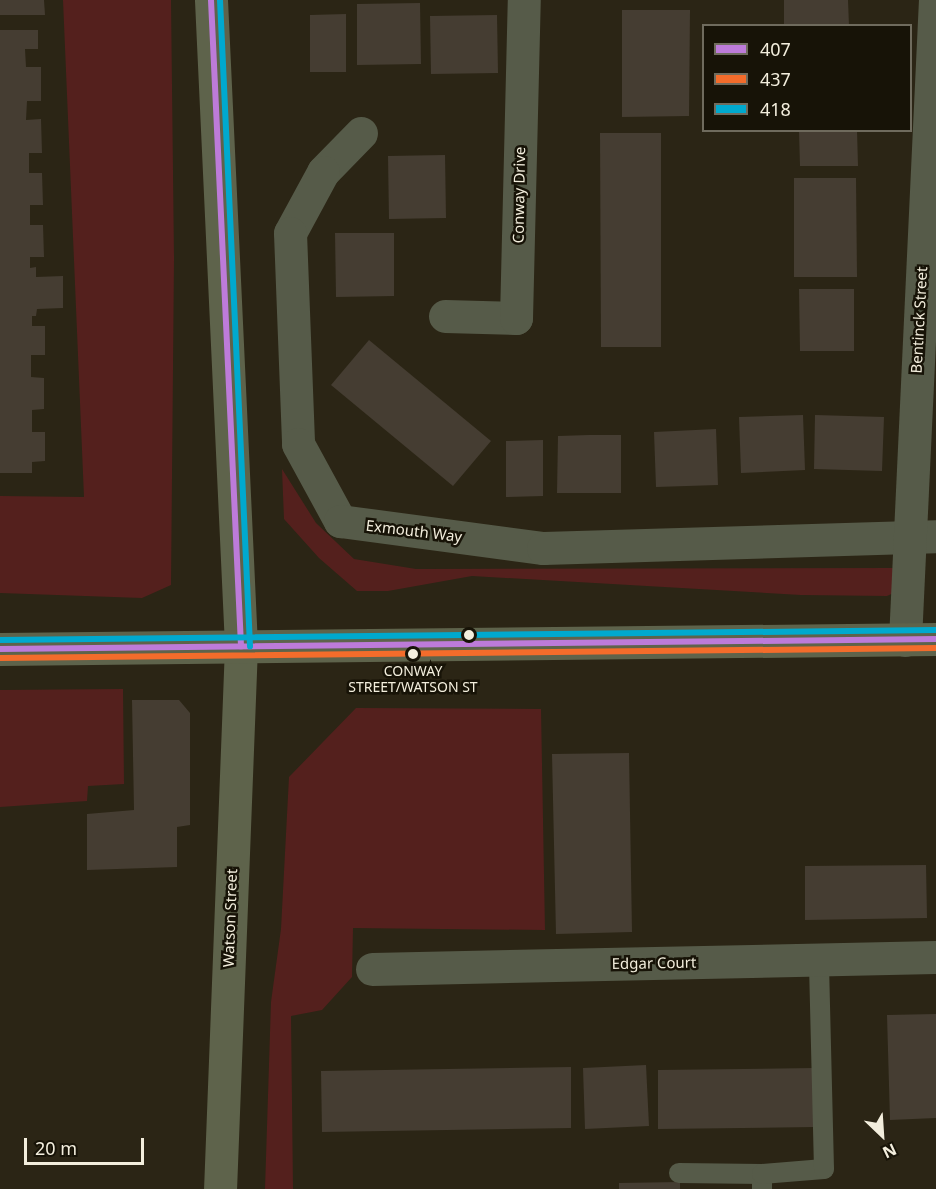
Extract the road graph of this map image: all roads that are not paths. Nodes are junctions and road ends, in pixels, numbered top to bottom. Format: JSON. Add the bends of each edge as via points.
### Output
{"nodes":[{"id":1,"x":210,"y":0,"type":"edge"},
{"id":2,"x":524,"y":0,"type":"edge"},
{"id":3,"x":934,"y":0,"type":"edge"},
{"id":4,"x":361,"y":133,"type":"dead end"},
{"id":5,"x":445,"y":316,"type":"dead end"},
{"id":6,"x":922,"y":536,"type":"edge"},
{"id":7,"x":921,"y":639,"type":"edge"},
{"id":8,"x":241,"y":646,"type":"junction"},
{"id":9,"x":0,"y":649,"type":"edge"},
{"id":10,"x":936,"y":957,"type":"edge"},
{"id":11,"x":819,"y":960,"type":"junction"},
{"id":12,"x":372,"y":969,"type":"dead end"},
{"id":13,"x":679,"y":1173,"type":"dead end"},
{"id":14,"x":762,"y":1181,"type":"edge"},
{"id":15,"x":220,"y":1189,"type":"edge"}],
"edges":[{"from":1,"to":8,"type":"main road","name":"Watson Street"},
{"from":2,"to":5,"type":"street","name":"Conway Drive","via":[[516,318]]},
{"from":3,"to":6,"type":"street","name":"Bentinck Street"},
{"from":4,"to":6,"type":"street","name":"Exmouth Way","via":[[323,172],[290,233],[298,444],[340,521],[543,548]]},
{"from":6,"to":7,"type":"street","name":"Bentinck Street"},
{"from":7,"to":8,"type":"main road"},
{"from":8,"to":9,"type":"main road"},
{"from":8,"to":15,"type":"main road","name":"Watson Street"},
{"from":10,"to":11,"type":"street","name":"Edgar Court"},
{"from":11,"to":12,"type":"street","name":"Edgar Court"},
{"from":11,"to":14,"type":"lane","via":[[824,1169]]},
{"from":13,"to":14,"type":"lane"}]}
